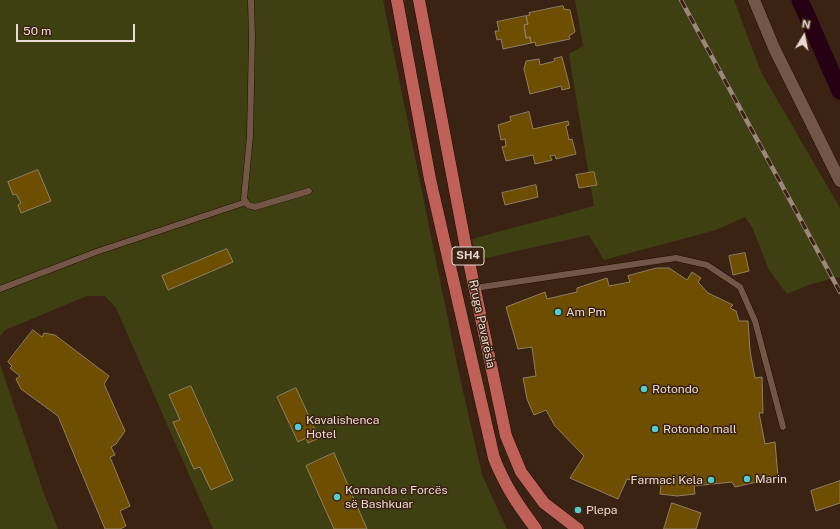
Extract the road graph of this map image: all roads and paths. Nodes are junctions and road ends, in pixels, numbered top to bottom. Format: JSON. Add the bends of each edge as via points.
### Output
{"nodes":[{"id":1,"x":251,"y":0,"type":"edge"},
{"id":2,"x":397,"y":0,"type":"edge"},
{"id":3,"x":419,"y":0,"type":"edge"},
{"id":4,"x":754,"y":0,"type":"edge"},
{"id":5,"x":840,"y":181,"type":"edge"},
{"id":6,"x":309,"y":191,"type":"dead end"},
{"id":7,"x":246,"y":202,"type":"junction"},
{"id":8,"x":475,"y":288,"type":"junction"},
{"id":9,"x":0,"y":289,"type":"edge"},
{"id":10,"x":783,"y":427,"type":"dead end"},
{"id":11,"x":536,"y":529,"type":"edge"},
{"id":12,"x":578,"y":529,"type":"edge"}],
"edges":[{"from":1,"to":7,"type":"lane","via":[[252,88],[244,188]]},
{"from":2,"to":11,"type":"main road","name":"Rruga Pavarësia","number":"SH4","via":[[430,179],[494,458],[513,500]]},
{"from":3,"to":8,"type":"main road","name":"Rruga Pavarësia","number":"SH4"},
{"from":4,"to":5,"type":"street","via":[[774,48]]},
{"from":6,"to":7,"type":"lane","via":[[255,207]]},
{"from":7,"to":9,"type":"lane","via":[[96,252]]},
{"from":8,"to":10,"type":"lane","via":[[676,258],[707,265],[740,287],[755,321]]},
{"from":8,"to":12,"type":"main road","name":"Rruga Pavarësia","number":"SH4","via":[[506,436],[521,472],[544,503]]}]}
